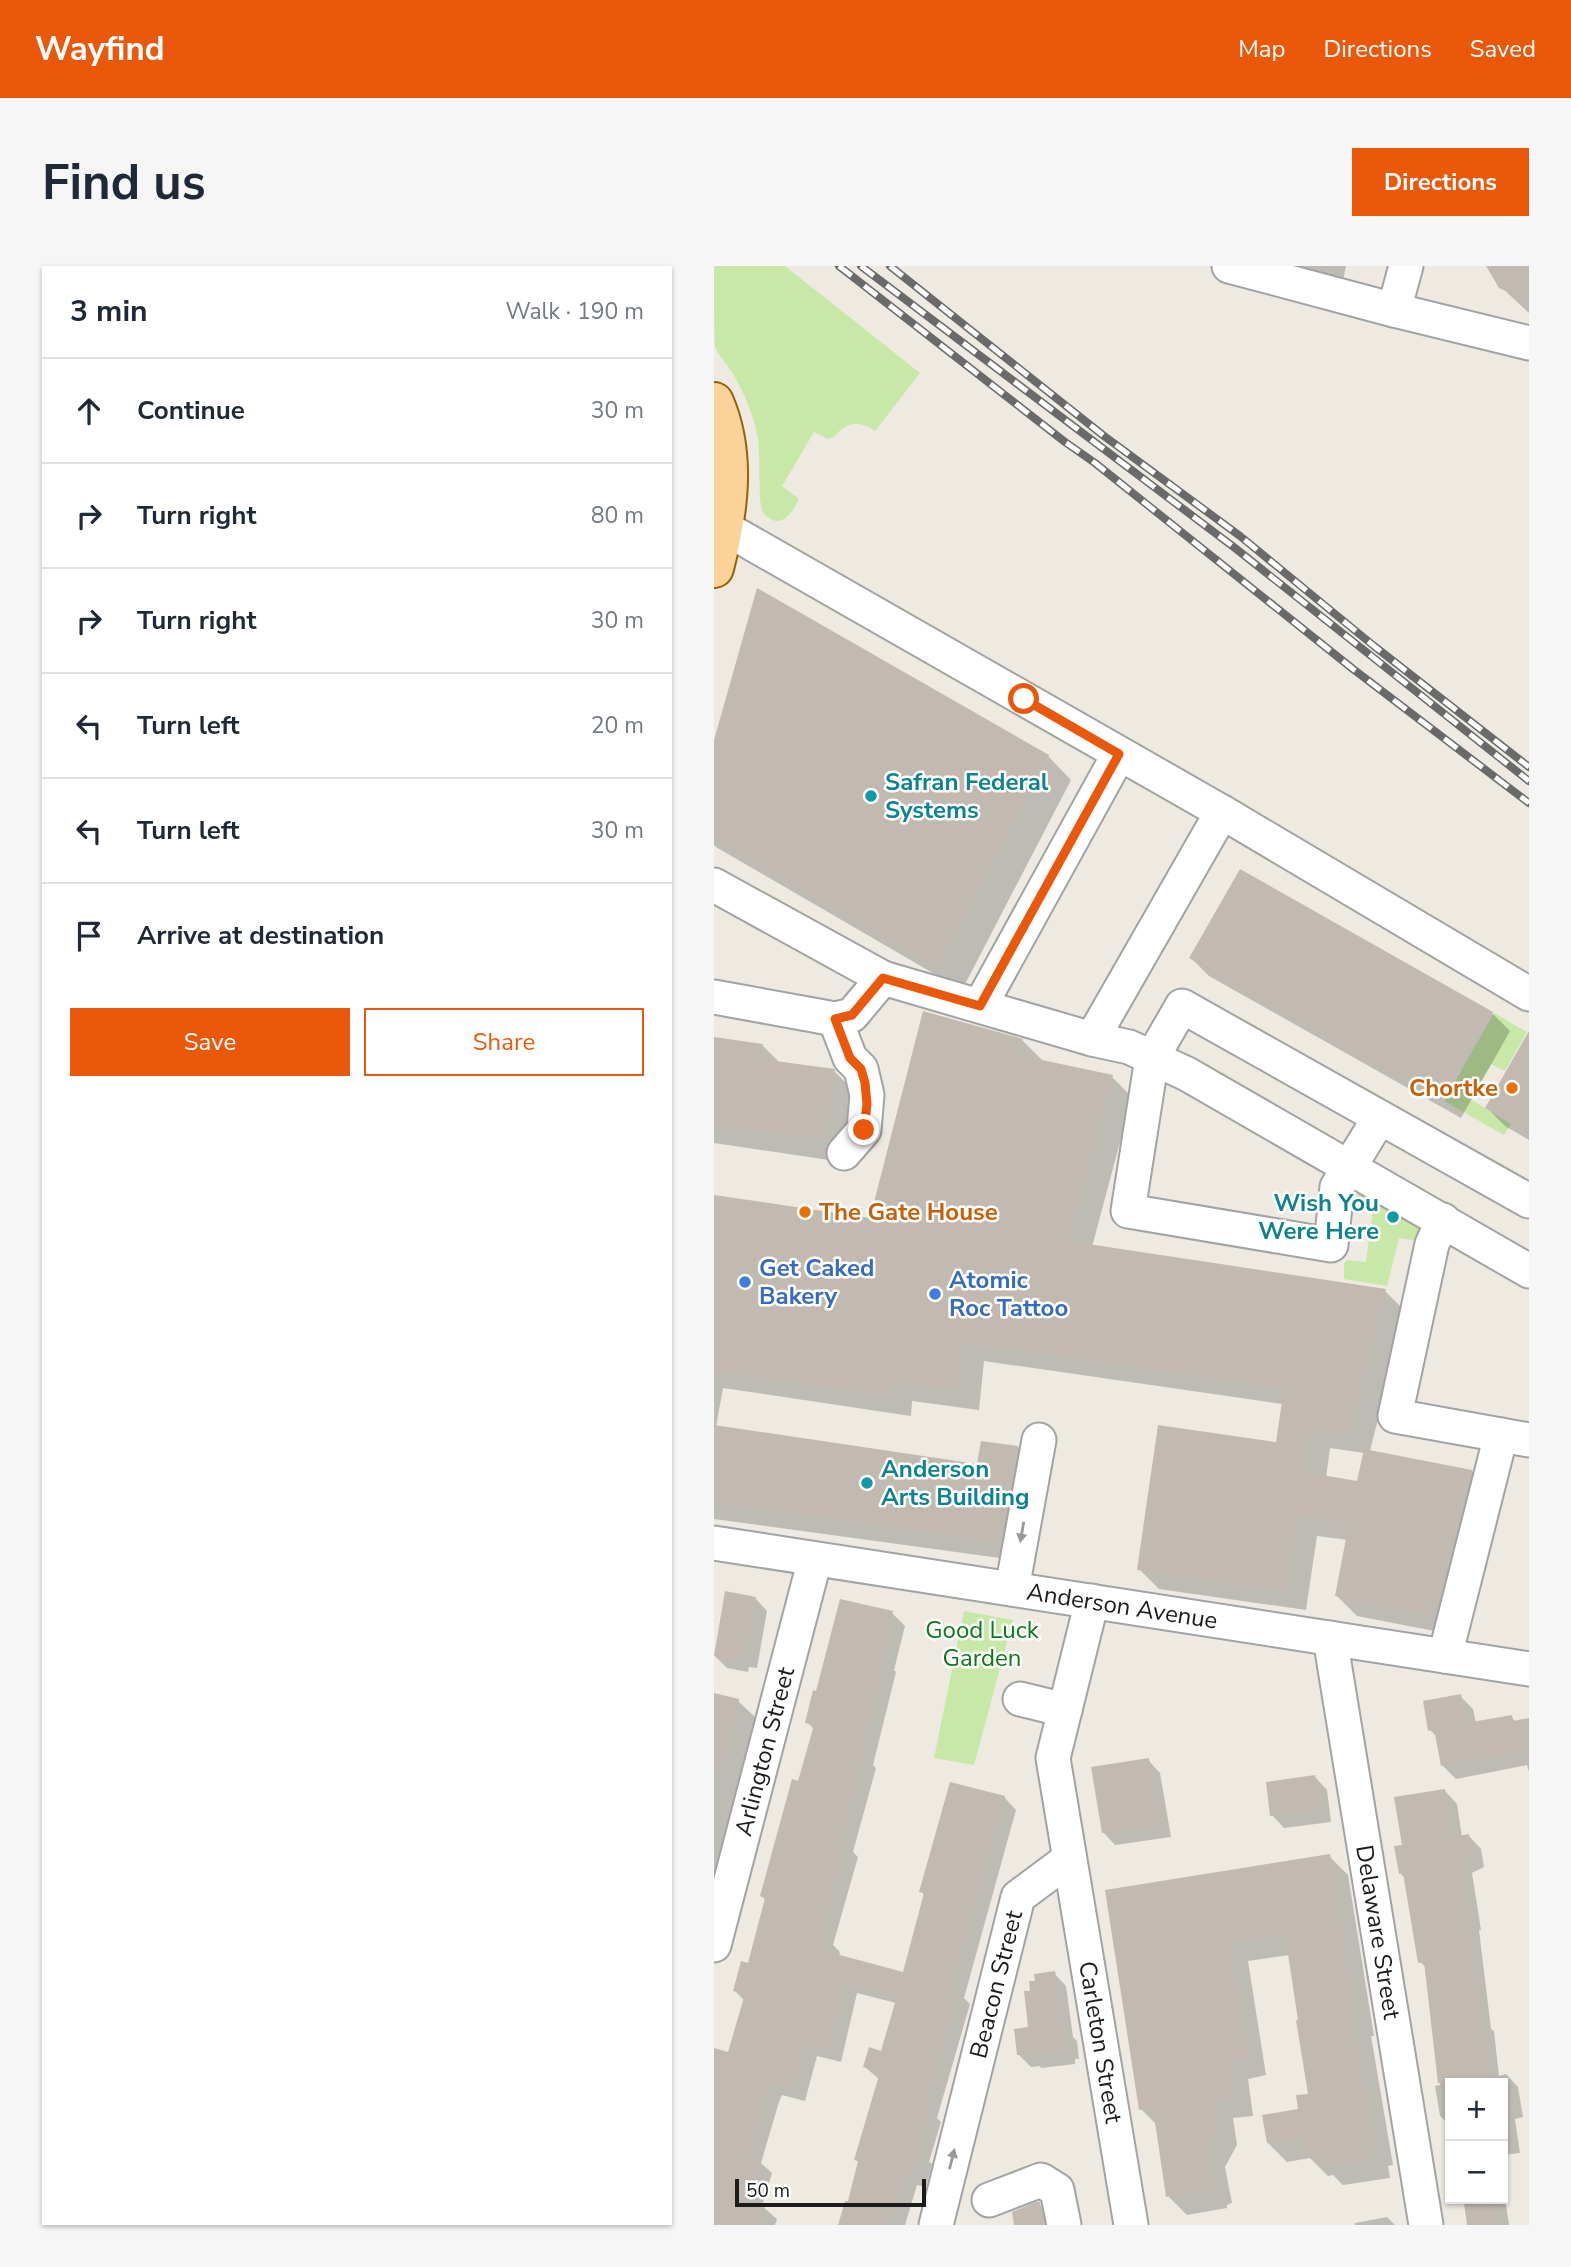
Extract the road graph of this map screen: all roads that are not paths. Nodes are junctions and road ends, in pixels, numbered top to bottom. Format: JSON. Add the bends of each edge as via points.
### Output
{"nodes":[{"id":1,"x":1229,"y":266,"type":"edge"},
{"id":2,"x":1406,"y":266,"type":"edge"},
{"id":3,"x":1394,"y":310,"type":"junction"},
{"id":4,"x":1529,"y":343,"type":"edge"},
{"id":5,"x":715,"y":404,"type":"edge"},
{"id":6,"x":719,"y":527,"type":"edge"},
{"id":7,"x":714,"y":568,"type":"edge"},
{"id":8,"x":1119,"y":754,"type":"junction"},
{"id":9,"x":1222,"y":812,"type":"junction"},
{"id":10,"x":714,"y":885,"type":"edge"},
{"id":11,"x":883,"y":978,"type":"junction"},
{"id":12,"x":1529,"y":994,"type":"edge"},
{"id":13,"x":714,"y":997,"type":"edge"},
{"id":14,"x":980,"y":1006,"type":"junction"},
{"id":15,"x":835,"y":1019,"type":"junction"},
{"id":16,"x":1092,"y":1039,"type":"junction"},
{"id":17,"x":1152,"y":1058,"type":"junction"},
{"id":18,"x":1380,"y":1117,"type":"junction"},
{"id":19,"x":844,"y":1153,"type":"dead end"},
{"id":20,"x":1349,"y":1167,"type":"junction"},
{"id":21,"x":1529,"y":1201,"type":"edge"},
{"id":22,"x":1443,"y":1220,"type":"junction"},
{"id":23,"x":1529,"y":1270,"type":"edge"},
{"id":24,"x":1515,"y":1438,"type":"edge"},
{"id":25,"x":1039,"y":1440,"type":"dead end"},
{"id":26,"x":714,"y":1544,"type":"edge"},
{"id":27,"x":815,"y":1559,"type":"junction"},
{"id":28,"x":1012,"y":1589,"type":"junction"},
{"id":29,"x":1092,"y":1601,"type":"junction"},
{"id":30,"x":1330,"y":1638,"type":"junction"},
{"id":31,"x":1445,"y":1656,"type":"junction"},
{"id":32,"x":1529,"y":1669,"type":"edge"},
{"id":33,"x":1020,"y":1699,"type":"dead end"},
{"id":34,"x":1065,"y":1710,"type":"junction"},
{"id":35,"x":1069,"y":1859,"type":"junction"},
{"id":36,"x":714,"y":1945,"type":"edge"},
{"id":37,"x":989,"y":2200,"type":"dead end"},
{"id":38,"x":936,"y":2225,"type":"edge"},
{"id":39,"x":1063,"y":2225,"type":"edge"},
{"id":40,"x":1130,"y":2225,"type":"edge"},
{"id":41,"x":1426,"y":2225,"type":"edge"}],
"edges":[{"from":1,"to":3,"type":"street"},
{"from":2,"to":3,"type":"street"},
{"from":3,"to":4,"type":"street"},
{"from":5,"to":6,"type":"main road","via":[[723,428],[728,477]]},
{"from":6,"to":7,"type":"main road"},
{"from":6,"to":8,"type":"street"},
{"from":8,"to":9,"type":"street"},
{"from":8,"to":14,"type":"street"},
{"from":9,"to":12,"type":"street"},
{"from":9,"to":16,"type":"street"},
{"from":10,"to":11,"type":"street"},
{"from":11,"to":14,"type":"street"},
{"from":11,"to":15,"type":"street","via":[[852,1015]]},
{"from":13,"to":15,"type":"street"},
{"from":14,"to":16,"type":"street"},
{"from":15,"to":19,"type":"street","via":[[850,1058],[861,1069],[867,1095],[864,1130]]},
{"from":16,"to":17,"type":"street","via":[[1129,1047]]},
{"from":17,"to":18,"type":"street","via":[[1182,1006]]},
{"from":17,"to":20,"type":"street"},
{"from":17,"to":20,"type":"street","via":[[1128,1211],[1331,1245],[1337,1187]]},
{"from":18,"to":20,"type":"street"},
{"from":18,"to":21,"type":"street"},
{"from":20,"to":22,"type":"street"},
{"from":22,"to":23,"type":"street"},
{"from":22,"to":24,"type":"street","via":[[1432,1244],[1395,1416]]},
{"from":24,"to":31,"type":"street"},
{"from":25,"to":28,"type":"street","one_way":true},
{"from":26,"to":27,"type":"street","name":"Anderson Avenue"},
{"from":27,"to":28,"type":"street","name":"Anderson Avenue"},
{"from":27,"to":36,"type":"street","name":"Arlington Street"},
{"from":28,"to":29,"type":"street","name":"Anderson Avenue"},
{"from":29,"to":30,"type":"street","name":"Anderson Avenue"},
{"from":29,"to":34,"type":"street"},
{"from":30,"to":31,"type":"street","name":"Anderson Avenue"},
{"from":30,"to":41,"type":"street","name":"Delaware Street"},
{"from":31,"to":32,"type":"street","name":"Anderson Avenue"},
{"from":33,"to":34,"type":"street"},
{"from":34,"to":35,"type":"street","via":[[1053,1758]]},
{"from":38,"to":35,"type":"street","name":"Beacon Street","one_way":true,"via":[[1018,1897]]},
{"from":35,"to":40,"type":"street","name":"Carleton Street"},
{"from":37,"to":39,"type":"street","via":[[1041,2180],[1057,2190]]}]}
